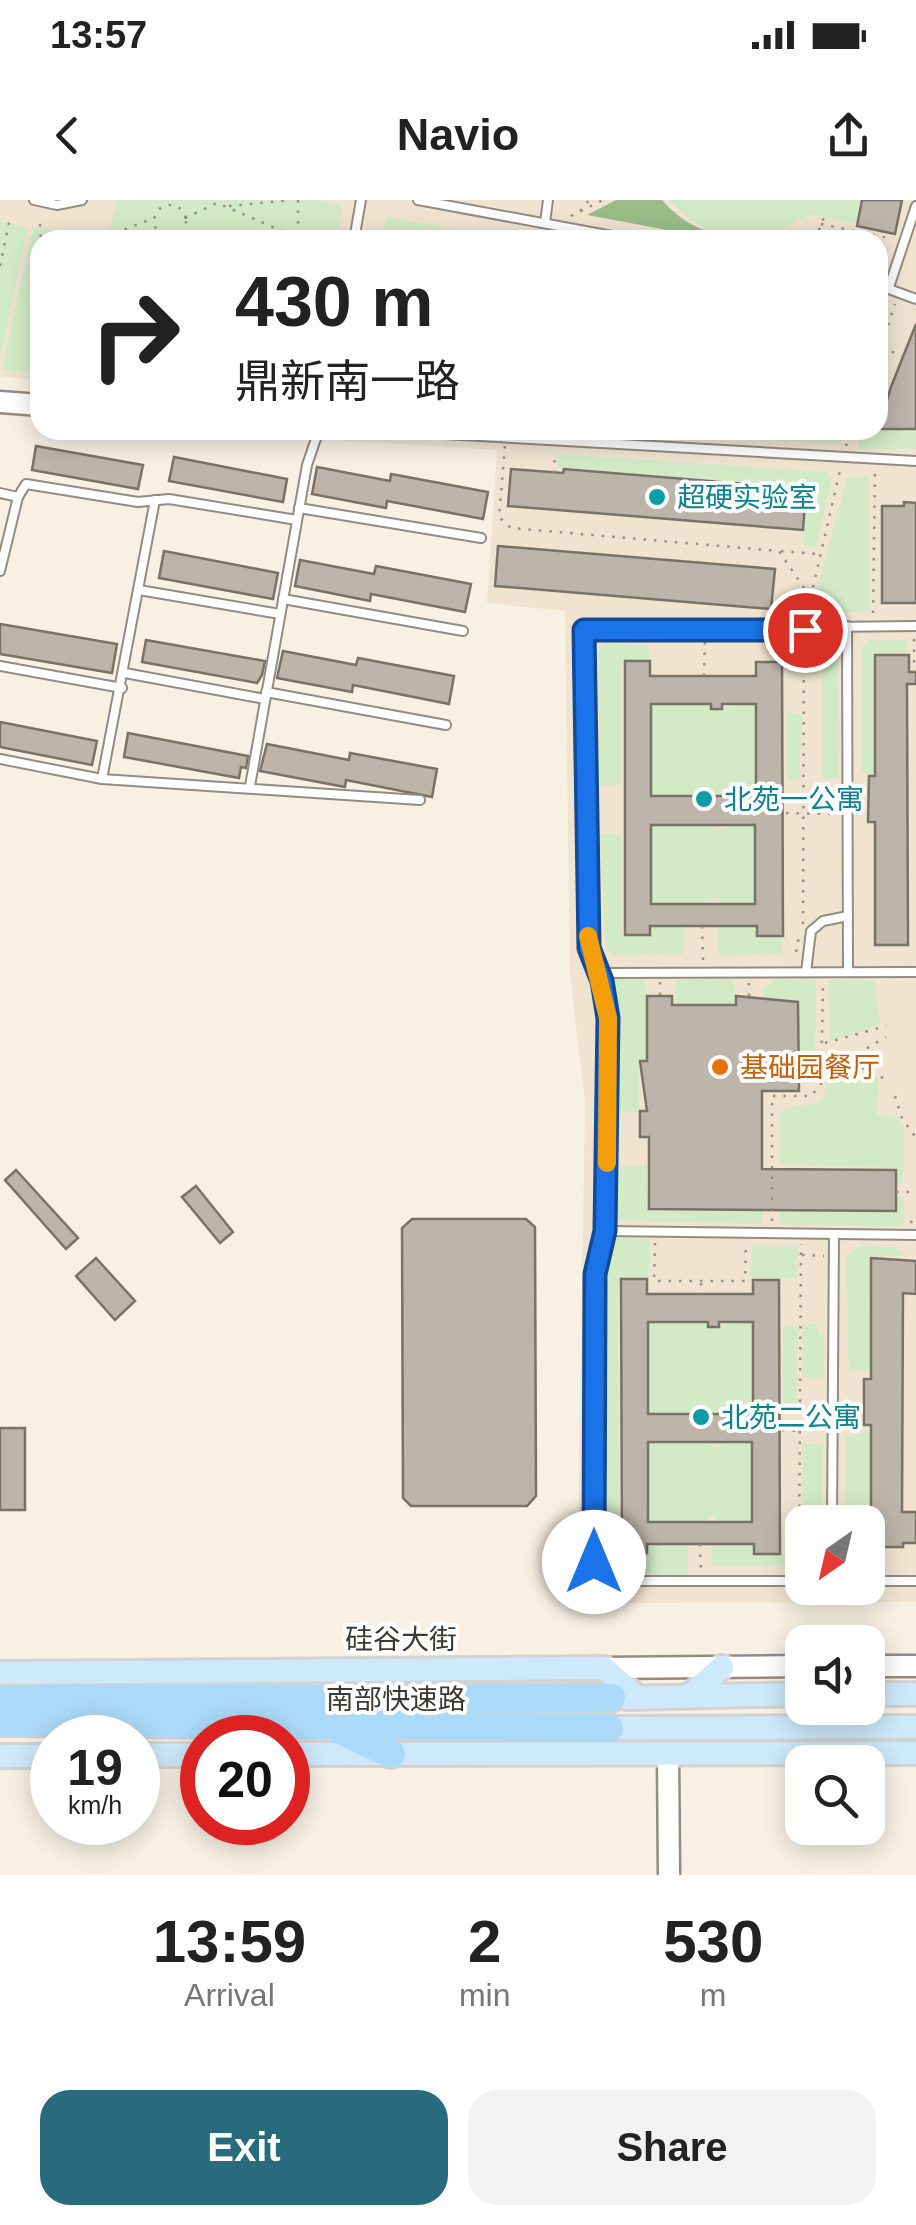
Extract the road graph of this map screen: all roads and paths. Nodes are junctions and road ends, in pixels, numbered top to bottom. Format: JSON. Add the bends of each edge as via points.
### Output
{"nodes":[{"id":1,"x":34,"y":200,"type":"edge"},
{"id":2,"x":82,"y":200,"type":"edge"},
{"id":3,"x":295,"y":200,"type":"edge"},
{"id":4,"x":362,"y":200,"type":"edge"},
{"id":5,"x":418,"y":200,"type":"edge"},
{"id":6,"x":548,"y":200,"type":"edge"},
{"id":7,"x":589,"y":200,"type":"edge"},
{"id":8,"x":603,"y":200,"type":"edge"},
{"id":9,"x":165,"y":202,"type":"edge"},
{"id":10,"x":229,"y":206,"type":"junction"},
{"id":11,"x":916,"y":206,"type":"edge"},
{"id":12,"x":579,"y":212,"type":"junction"},
{"id":13,"x":570,"y":217,"type":"dead end"},
{"id":14,"x":824,"y":217,"type":"dead end"},
{"id":15,"x":10,"y":218,"type":"dead end"},
{"id":16,"x":154,"y":218,"type":"junction"},
{"id":17,"x":185,"y":218,"type":"junction"},
{"id":18,"x":544,"y":223,"type":"junction"},
{"id":19,"x":40,"y":224,"type":"dead end"},
{"id":20,"x":820,"y":224,"type":"junction"},
{"id":21,"x":40,"y":230,"type":"edge"},
{"id":22,"x":121,"y":230,"type":"edge"},
{"id":23,"x":160,"y":230,"type":"edge"},
{"id":24,"x":183,"y":230,"type":"edge"},
{"id":25,"x":276,"y":230,"type":"edge"},
{"id":26,"x":297,"y":230,"type":"edge"},
{"id":27,"x":356,"y":230,"type":"edge"},
{"id":28,"x":581,"y":230,"type":"edge"},
{"id":29,"x":818,"y":230,"type":"edge"},
{"id":30,"x":848,"y":230,"type":"edge"},
{"id":31,"x":888,"y":238,"type":"edge"},
{"id":32,"x":896,"y":240,"type":"dead end"},
{"id":33,"x":0,"y":266,"type":"edge"},
{"id":34,"x":889,"y":287,"type":"joint"},
{"id":35,"x":916,"y":300,"type":"edge"},
{"id":36,"x":896,"y":302,"type":"dead end"},
{"id":37,"x":888,"y":324,"type":"edge"},
{"id":38,"x":888,"y":350,"type":"edge"},
{"id":39,"x":903,"y":356,"type":"dead end"},
{"id":40,"x":0,"y":402,"type":"edge"},
{"id":41,"x":30,"y":404,"type":"edge"},
{"id":42,"x":316,"y":440,"type":"edge"},
{"id":43,"x":549,"y":440,"type":"edge"},
{"id":44,"x":848,"y":440,"type":"edge"},
{"id":45,"x":846,"y":446,"type":"dead end"},
{"id":46,"x":504,"y":448,"type":"dead end"},
{"id":47,"x":555,"y":451,"type":"dead end"},
{"id":48,"x":916,"y":461,"type":"edge"},
{"id":49,"x":840,"y":470,"type":"dead end"},
{"id":50,"x":554,"y":472,"type":"dead end"},
{"id":51,"x":875,"y":472,"type":"dead end"},
{"id":52,"x":0,"y":494,"type":"edge"},
{"id":53,"x":18,"y":497,"type":"junction"},
{"id":54,"x":155,"y":500,"type":"junction"},
{"id":55,"x":299,"y":508,"type":"junction"},
{"id":56,"x":297,"y":520,"type":"junction"},
{"id":57,"x":482,"y":538,"type":"dead end"},
{"id":58,"x":779,"y":552,"type":"junction"},
{"id":59,"x":820,"y":555,"type":"junction"},
{"id":60,"x":0,"y":571,"type":"edge"},
{"id":61,"x":140,"y":590,"type":"junction"},
{"id":62,"x":810,"y":597,"type":"junction"},
{"id":63,"x":283,"y":598,"type":"junction"},
{"id":64,"x":874,"y":613,"type":"dead end"},
{"id":65,"x":280,"y":614,"type":"junction"},
{"id":66,"x":806,"y":620,"type":"dead end"},
{"id":67,"x":847,"y":626,"type":"junction"},
{"id":68,"x":916,"y":626,"type":"edge"},
{"id":69,"x":463,"y":631,"type":"dead end"},
{"id":70,"x":914,"y":637,"type":"edge"},
{"id":71,"x":705,"y":640,"type":"dead end"},
{"id":72,"x":804,"y":640,"type":"dead end"},
{"id":73,"x":0,"y":666,"type":"edge"},
{"id":74,"x":914,"y":672,"type":"edge"},
{"id":75,"x":124,"y":673,"type":"junction"},
{"id":76,"x":704,"y":676,"type":"dead end"},
{"id":77,"x":122,"y":688,"type":"junction"},
{"id":78,"x":266,"y":695,"type":"junction"},
{"id":79,"x":446,"y":725,"type":"dead end"},
{"id":80,"x":0,"y":759,"type":"edge"},
{"id":81,"x":102,"y":778,"type":"junction"},
{"id":82,"x":250,"y":786,"type":"junction"},
{"id":83,"x":420,"y":800,"type":"dead end"},
{"id":84,"x":786,"y":813,"type":"dead end"},
{"id":85,"x":804,"y":814,"type":"junction"},
{"id":86,"x":839,"y":814,"type":"dead end"},
{"id":87,"x":848,"y":916,"type":"junction"},
{"id":88,"x":702,"y":926,"type":"dead end"},
{"id":89,"x":703,"y":960,"type":"dead end"},
{"id":90,"x":796,"y":960,"type":"dead end"},
{"id":91,"x":599,"y":972,"type":"junction"},
{"id":92,"x":806,"y":972,"type":"junction"},
{"id":93,"x":848,"y":972,"type":"junction"},
{"id":94,"x":916,"y":972,"type":"edge"},
{"id":95,"x":823,"y":980,"type":"dead end"},
{"id":96,"x":886,"y":1026,"type":"dead end"},
{"id":97,"x":886,"y":1037,"type":"dead end"},
{"id":98,"x":822,"y":1043,"type":"junction"},
{"id":99,"x":847,"y":1060,"type":"junction"},
{"id":100,"x":822,"y":1063,"type":"junction"},
{"id":101,"x":798,"y":1073,"type":"dead end"},
{"id":102,"x":822,"y":1073,"type":"junction"},
{"id":103,"x":885,"y":1078,"type":"dead end"},
{"id":104,"x":895,"y":1096,"type":"dead end"},
{"id":105,"x":916,"y":1138,"type":"edge"},
{"id":106,"x":896,"y":1192,"type":"dead end"},
{"id":107,"x":910,"y":1192,"type":"dead end"},
{"id":108,"x":910,"y":1222,"type":"dead end"},
{"id":109,"x":916,"y":1222,"type":"edge"},
{"id":110,"x":772,"y":1226,"type":"dead end"},
{"id":111,"x":605,"y":1231,"type":"junction"},
{"id":112,"x":834,"y":1234,"type":"junction"},
{"id":113,"x":916,"y":1235,"type":"edge"},
{"id":114,"x":656,"y":1241,"type":"dead end"},
{"id":115,"x":746,"y":1242,"type":"dead end"},
{"id":116,"x":801,"y":1242,"type":"dead end"},
{"id":117,"x":801,"y":1256,"type":"junction"},
{"id":118,"x":825,"y":1256,"type":"dead end"},
{"id":119,"x":700,"y":1282,"type":"junction"},
{"id":120,"x":701,"y":1294,"type":"dead end"},
{"id":121,"x":800,"y":1404,"type":"junction"},
{"id":122,"x":844,"y":1404,"type":"dead end"},
{"id":123,"x":864,"y":1404,"type":"dead end"},
{"id":124,"x":824,"y":1405,"type":"dead end"},
{"id":125,"x":782,"y":1430,"type":"dead end"},
{"id":126,"x":800,"y":1430,"type":"junction"},
{"id":127,"x":799,"y":1505,"type":"edge"},
{"id":128,"x":832,"y":1505,"type":"edge"},
{"id":129,"x":700,"y":1544,"type":"dead end"},
{"id":130,"x":700,"y":1571,"type":"dead end"},
{"id":131,"x":785,"y":1581,"type":"edge"},
{"id":132,"x":885,"y":1581,"type":"edge"},
{"id":133,"x":916,"y":1581,"type":"edge"},
{"id":134,"x":785,"y":1666,"type":"edge"},
{"id":135,"x":885,"y":1666,"type":"edge"},
{"id":136,"x":916,"y":1666,"type":"edge"},
{"id":137,"x":722,"y":1667,"type":"junction"},
{"id":138,"x":604,"y":1668,"type":"junction"},
{"id":139,"x":0,"y":1672,"type":"edge"},
{"id":140,"x":785,"y":1694,"type":"edge"},
{"id":141,"x":885,"y":1694,"type":"edge"},
{"id":142,"x":916,"y":1694,"type":"edge"},
{"id":143,"x":689,"y":1696,"type":"junction"},
{"id":144,"x":624,"y":1698,"type":"junction"},
{"id":145,"x":0,"y":1699,"type":"edge"},
{"id":146,"x":0,"y":1722,"type":"edge"},
{"id":147,"x":328,"y":1724,"type":"junction"},
{"id":148,"x":916,"y":1727,"type":"edge"},
{"id":149,"x":609,"y":1728,"type":"joint"},
{"id":150,"x":916,"y":1753,"type":"edge"},
{"id":151,"x":310,"y":1754,"type":"edge"},
{"id":152,"x":391,"y":1754,"type":"junction"},
{"id":153,"x":668,"y":1754,"type":"junction"},
{"id":154,"x":0,"y":1756,"type":"edge"},
{"id":155,"x":30,"y":1756,"type":"edge"},
{"id":156,"x":669,"y":1875,"type":"edge"}],
"edges":[{"from":1,"to":2,"type":"lane"},
{"from":3,"to":10,"type":"path"},
{"from":3,"to":26,"type":"path"},
{"from":4,"to":27,"type":"lane"},
{"from":5,"to":18,"type":"lane"},
{"from":6,"to":18,"type":"lane"},
{"from":7,"to":12,"type":"path"},
{"from":8,"to":12,"type":"path"},
{"from":9,"to":16,"type":"path"},
{"from":9,"to":17,"type":"path"},
{"from":10,"to":17,"type":"path","via":[[216,203]]},
{"from":10,"to":25,"type":"path"},
{"from":11,"to":34,"type":"lane"},
{"from":12,"to":13,"type":"path"},
{"from":14,"to":20,"type":"path"},
{"from":15,"to":33,"type":"path"},
{"from":16,"to":22,"type":"path"},
{"from":16,"to":23,"type":"path"},
{"from":17,"to":24,"type":"path"},
{"from":18,"to":28,"type":"lane"},
{"from":19,"to":21,"type":"path"},
{"from":20,"to":29,"type":"path"},
{"from":20,"to":30,"type":"path"},
{"from":31,"to":32,"type":"path"},
{"from":34,"to":35,"type":"lane"},
{"from":36,"to":37,"type":"path"},
{"from":38,"to":39,"type":"path"},
{"from":40,"to":41,"type":"main road"},
{"from":42,"to":55,"type":"lane"},
{"from":43,"to":48,"type":"lane"},
{"from":44,"to":45,"type":"path"},
{"from":46,"to":58,"type":"path","via":[[499,517],[512,528]]},
{"from":47,"to":50,"type":"path"},
{"from":49,"to":59,"type":"path"},
{"from":51,"to":64,"type":"path"},
{"from":52,"to":53,"type":"lane"},
{"from":53,"to":54,"type":"lane","via":[[26,484]]},
{"from":53,"to":60,"type":"lane"},
{"from":54,"to":56,"type":"lane"},
{"from":54,"to":61,"type":"lane"},
{"from":55,"to":56,"type":"lane"},
{"from":55,"to":57,"type":"lane"},
{"from":56,"to":63,"type":"lane"},
{"from":58,"to":59,"type":"path"},
{"from":58,"to":62,"type":"path"},
{"from":59,"to":62,"type":"path"},
{"from":61,"to":65,"type":"lane"},
{"from":61,"to":75,"type":"lane"},
{"from":62,"to":66,"type":"path"},
{"from":63,"to":65,"type":"lane"},
{"from":63,"to":69,"type":"lane"},
{"from":65,"to":78,"type":"lane"},
{"from":67,"to":68,"type":"lane"},
{"from":67,"to":87,"type":"lane"},
{"from":67,"to":91,"type":"lane","via":[[584,630],[589,948]]},
{"from":70,"to":74,"type":"path"},
{"from":71,"to":76,"type":"path"},
{"from":72,"to":85,"type":"path"},
{"from":73,"to":77,"type":"lane"},
{"from":75,"to":77,"type":"lane"},
{"from":75,"to":78,"type":"lane"},
{"from":77,"to":81,"type":"lane"},
{"from":78,"to":79,"type":"lane"},
{"from":78,"to":82,"type":"lane"},
{"from":80,"to":81,"type":"lane"},
{"from":81,"to":82,"type":"lane"},
{"from":82,"to":83,"type":"lane"},
{"from":84,"to":85,"type":"path"},
{"from":85,"to":86,"type":"path"},
{"from":85,"to":90,"type":"path","via":[[804,926]]},
{"from":87,"to":92,"type":"lane","via":[[811,931]]},
{"from":87,"to":93,"type":"lane"},
{"from":88,"to":89,"type":"path"},
{"from":91,"to":92,"type":"lane"},
{"from":91,"to":111,"type":"lane","via":[[608,1018]]},
{"from":92,"to":93,"type":"lane"},
{"from":93,"to":94,"type":"lane"},
{"from":95,"to":98,"type":"path"},
{"from":96,"to":98,"type":"path"},
{"from":97,"to":99,"type":"path"},
{"from":98,"to":100,"type":"path"},
{"from":99,"to":100,"type":"path"},
{"from":99,"to":103,"type":"path"},
{"from":100,"to":102,"type":"path"},
{"from":101,"to":102,"type":"path"},
{"from":102,"to":110,"type":"path","via":[[811,1096],[772,1096]]},
{"from":104,"to":105,"type":"path"},
{"from":106,"to":107,"type":"path"},
{"from":108,"to":109,"type":"path"},
{"from":111,"to":112,"type":"lane"},
{"from":111,"to":131,"type":"lane","via":[[595,1274],[598,1573],[612,1581]]},
{"from":112,"to":113,"type":"lane"},
{"from":112,"to":128,"type":"lane"},
{"from":114,"to":119,"type":"path","via":[[654,1281]]},
{"from":115,"to":119,"type":"path","via":[[745,1282]]},
{"from":116,"to":117,"type":"path"},
{"from":117,"to":118,"type":"path"},
{"from":117,"to":121,"type":"path"},
{"from":119,"to":120,"type":"path"},
{"from":121,"to":124,"type":"path"},
{"from":121,"to":126,"type":"path"},
{"from":122,"to":123,"type":"path"},
{"from":125,"to":126,"type":"path"},
{"from":126,"to":127,"type":"path"},
{"from":129,"to":130,"type":"path"},
{"from":132,"to":133,"type":"lane"},
{"from":134,"to":137,"type":"main road","name":"硅谷大街"},
{"from":135,"to":136,"type":"main road"},
{"from":137,"to":138,"type":"main road","name":"硅谷大街"},
{"from":137,"to":143,"type":"main road"},
{"from":138,"to":139,"type":"main road","name":"硅谷大街"},
{"from":138,"to":144,"type":"main road"},
{"from":140,"to":143,"type":"main road"},
{"from":141,"to":142,"type":"main road"},
{"from":143,"to":144,"type":"main road"},
{"from":144,"to":145,"type":"highway","name":"南部快速路"},
{"from":146,"to":147,"type":"highway","name":"南部快速路"},
{"from":147,"to":149,"type":"highway","name":"南部快速路"},
{"from":147,"to":152,"type":"highway"},
{"from":148,"to":149,"type":"main road"},
{"from":150,"to":153,"type":"main road"},
{"from":151,"to":152,"type":"main road"},
{"from":152,"to":153,"type":"main road"},
{"from":153,"to":156,"type":"main road"},
{"from":154,"to":155,"type":"main road"}]}
